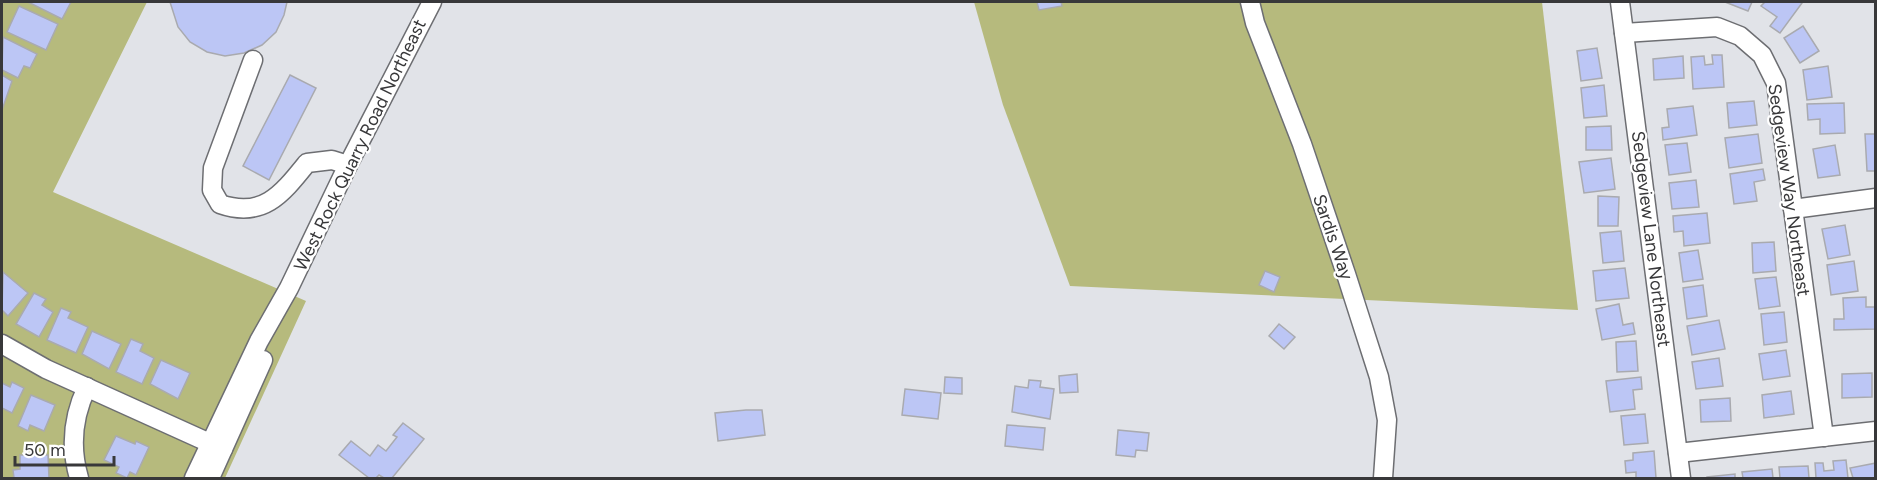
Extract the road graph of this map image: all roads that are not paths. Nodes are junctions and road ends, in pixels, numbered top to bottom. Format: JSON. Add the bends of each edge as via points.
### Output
{"nodes":[{"id":1,"x":432,"y":2,"type":"edge"},
{"id":2,"x":1250,"y":2,"type":"edge"},
{"id":3,"x":1620,"y":2,"type":"edge"},
{"id":4,"x":1624,"y":33,"type":"junction"},
{"id":5,"x":253,"y":60,"type":"dead end"},
{"id":6,"x":348,"y":165,"type":"junction"},
{"id":7,"x":1875,"y":198,"type":"edge"},
{"id":8,"x":1793,"y":208,"type":"junction"},
{"id":9,"x":2,"y":344,"type":"edge"},
{"id":10,"x":87,"y":387,"type":"junction"},
{"id":11,"x":1875,"y":431,"type":"edge"},
{"id":12,"x":1824,"y":437,"type":"junction"},
{"id":13,"x":217,"y":446,"type":"junction"},
{"id":14,"x":1678,"y":453,"type":"junction"},
{"id":15,"x":79,"y":478,"type":"edge"},
{"id":16,"x":194,"y":478,"type":"edge"},
{"id":17,"x":210,"y":478,"type":"edge"},
{"id":18,"x":1383,"y":478,"type":"edge"},
{"id":19,"x":1681,"y":478,"type":"edge"}],
"edges":[{"from":1,"to":6,"type":"street","name":"West Rock Quarry Road Northeast"},
{"from":2,"to":18,"type":"street","name":"Sardis Way","via":[[1379,377],[1387,420]]},
{"from":3,"to":4,"type":"street","name":"Sedgeview Lane Northeast"},
{"from":4,"to":8,"type":"street","name":"Sedgeview Way Northeast","via":[[1717,27],[1740,36],[1762,55],[1776,82]]},
{"from":4,"to":14,"type":"street","name":"Sedgeview Lane Northeast"},
{"from":5,"to":6,"type":"street","via":[[213,168],[212,190],[220,204],[238,210],[254,209],[274,199],[307,163],[332,160]]},
{"from":6,"to":13,"type":"street","name":"West Rock Quarry Road Northeast","via":[[259,341]]},
{"from":7,"to":8,"type":"street"},
{"from":8,"to":12,"type":"street","name":"Sedgeview Way Northeast"},
{"from":9,"to":10,"type":"street"},
{"from":10,"to":13,"type":"street"},
{"from":10,"to":15,"type":"street","via":[[73,431]]},
{"from":11,"to":12,"type":"street"},
{"from":12,"to":14,"type":"street"},
{"from":13,"to":16,"type":"street","name":"West Rock Quarry Road Northeast"},
{"from":13,"to":17,"type":"street","name":"West Rock Quarry Road Northeast"},
{"from":14,"to":19,"type":"street","name":"Sedgeview Lane Northeast"}]}
